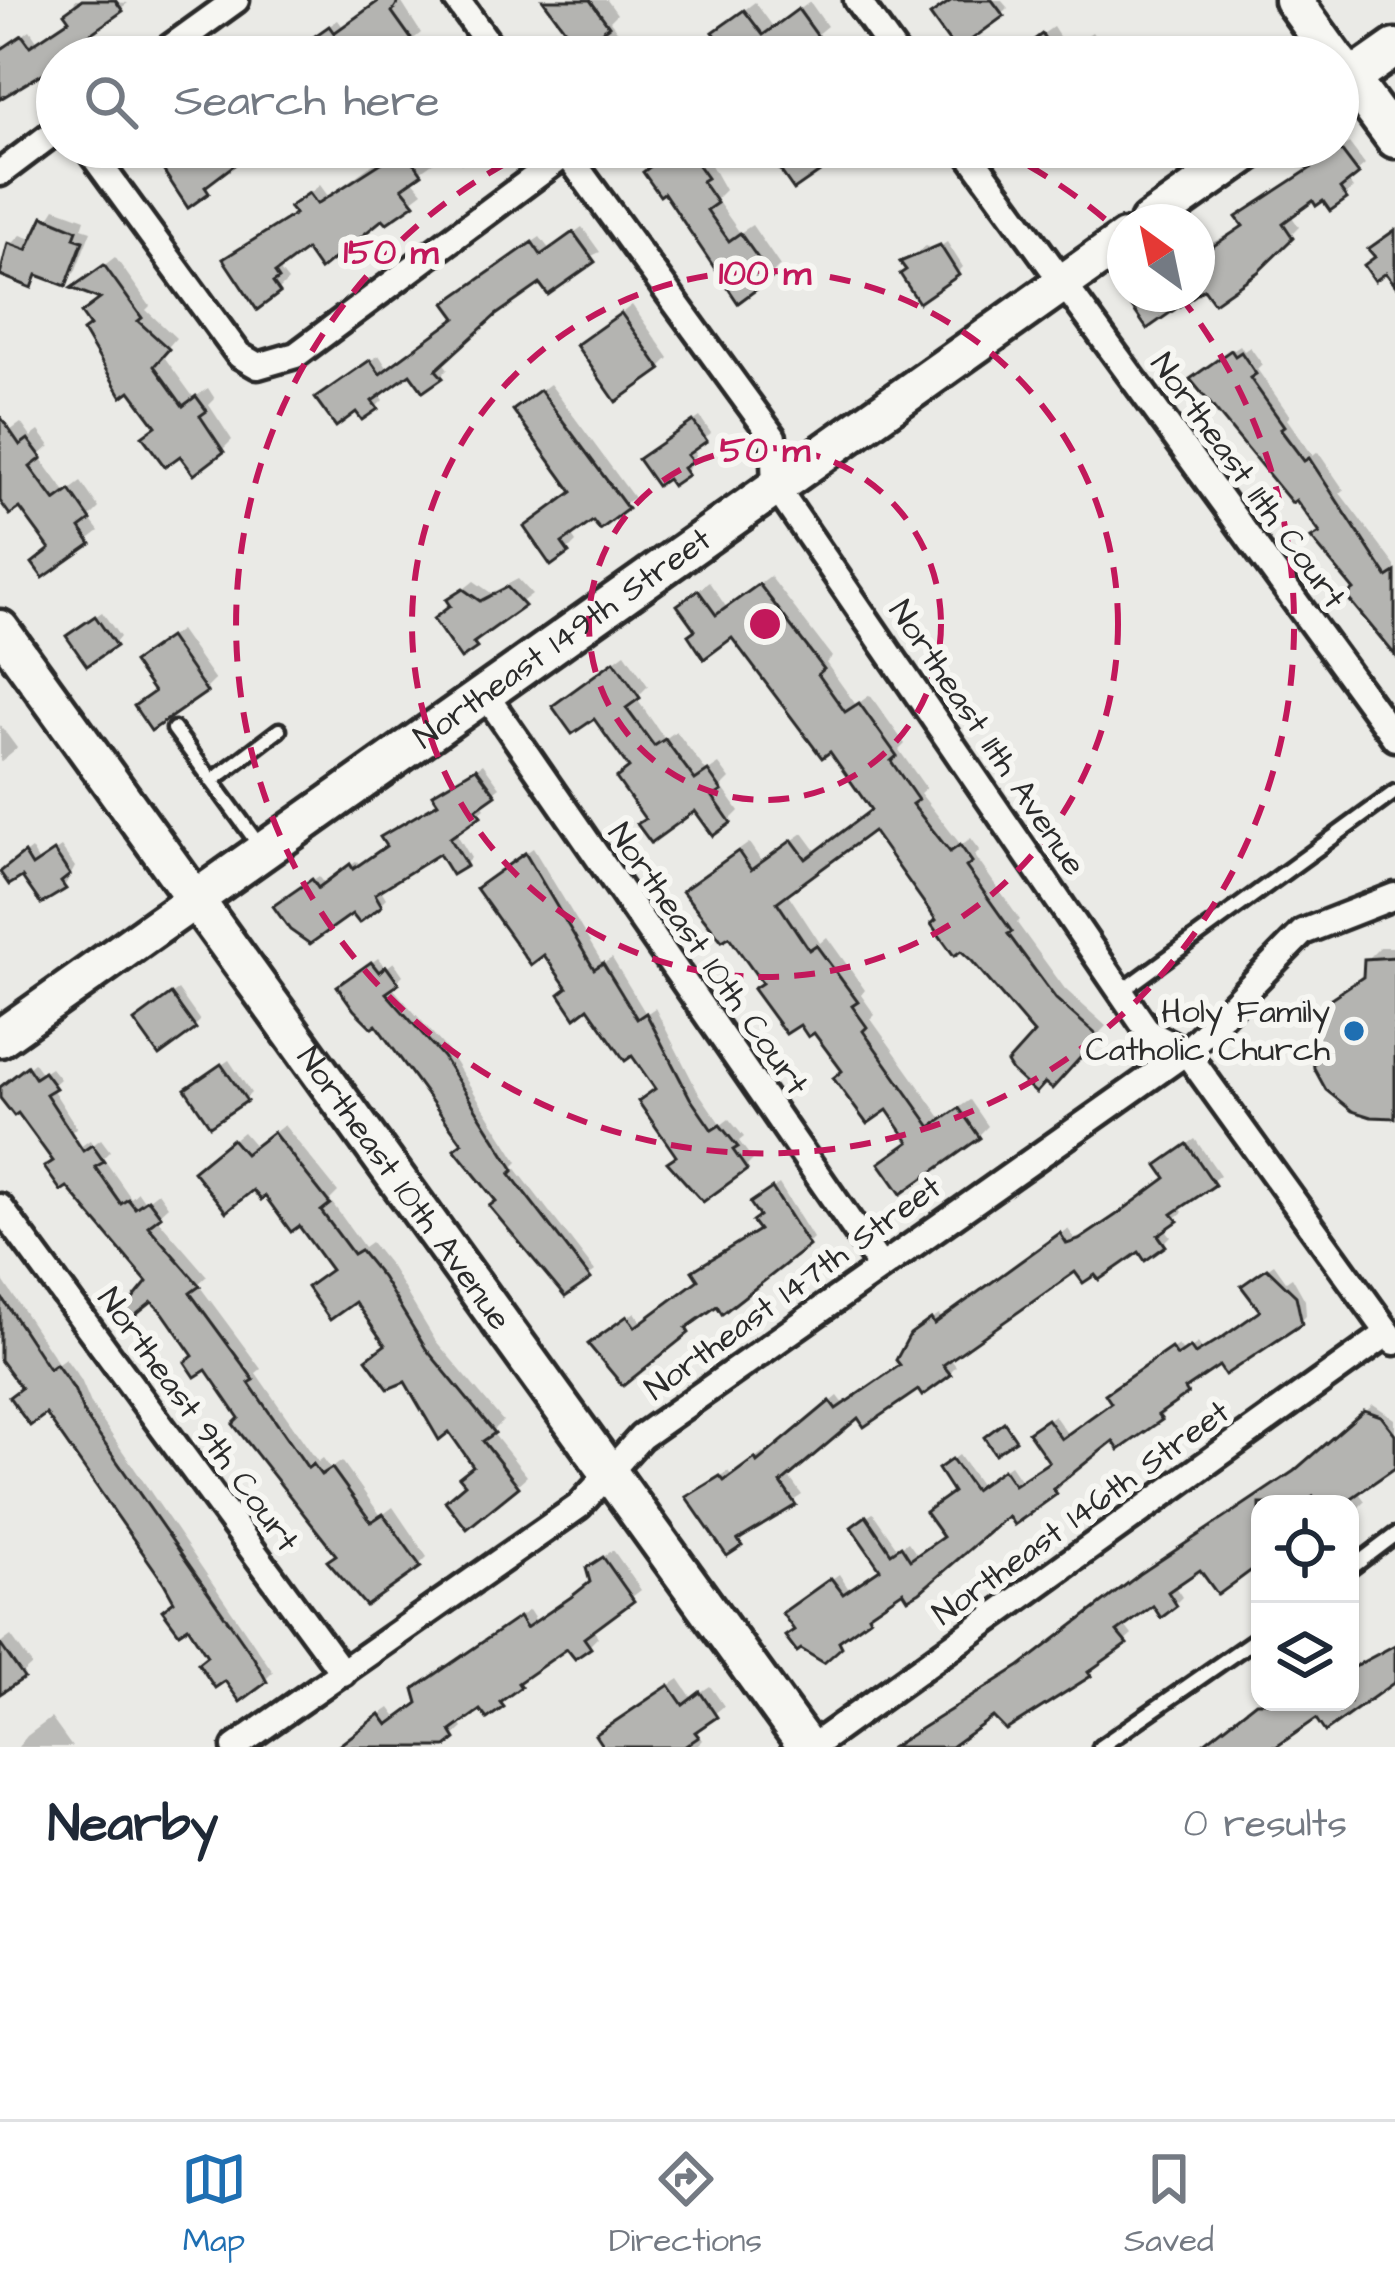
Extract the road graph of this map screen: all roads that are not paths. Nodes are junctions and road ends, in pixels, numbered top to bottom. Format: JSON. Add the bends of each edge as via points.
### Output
{"nodes":[{"id":1,"x":236,"y":0,"type":"edge"},
{"id":2,"x":457,"y":0,"type":"edge"},
{"id":3,"x":857,"y":0,"type":"edge"},
{"id":4,"x":1293,"y":0,"type":"edge"},
{"id":5,"x":186,"y":36,"type":"edge"},
{"id":6,"x":483,"y":36,"type":"edge"},
{"id":7,"x":883,"y":36,"type":"edge"},
{"id":8,"x":1316,"y":36,"type":"edge"},
{"id":9,"x":1395,"y":48,"type":"edge"},
{"id":10,"x":1359,"y":64,"type":"edge"},
{"id":11,"x":1359,"y":95,"type":"edge"},
{"id":12,"x":1395,"y":139,"type":"edge"},
{"id":13,"x":36,"y":146,"type":"edge"},
{"id":14,"x":102,"y":168,"type":"edge"},
{"id":15,"x":541,"y":168,"type":"edge"},
{"id":16,"x":578,"y":168,"type":"edge"},
{"id":17,"x":979,"y":168,"type":"edge"},
{"id":18,"x":1225,"y":168,"type":"edge"},
{"id":19,"x":0,"y":173,"type":"edge"},
{"id":20,"x":1174,"y":204,"type":"edge"},
{"id":21,"x":1107,"y":252,"type":"edge"},
{"id":22,"x":1063,"y":283,"type":"junction"},
{"id":23,"x":775,"y":486,"type":"junction"},
{"id":24,"x":0,"y":629,"type":"edge"},
{"id":25,"x":483,"y":691,"type":"junction"},
{"id":26,"x":174,"y":729,"type":"dead end"},
{"id":27,"x":279,"y":730,"type":"dead end"},
{"id":28,"x":1395,"y":738,"type":"edge"},
{"id":29,"x":212,"y":781,"type":"junction"},
{"id":30,"x":1395,"y":792,"type":"edge"},
{"id":31,"x":263,"y":851,"type":"junction"},
{"id":32,"x":1395,"y":896,"type":"edge"},
{"id":33,"x":195,"y":901,"type":"junction"},
{"id":34,"x":1121,"y":992,"type":"junction"},
{"id":35,"x":0,"y":1038,"type":"edge"},
{"id":36,"x":1186,"y":1052,"type":"junction"},
{"id":37,"x":0,"y":1207,"type":"edge"},
{"id":38,"x":879,"y":1264,"type":"junction"},
{"id":39,"x":1391,"y":1338,"type":"edge"},
{"id":40,"x":611,"y":1474,"type":"junction"},
{"id":41,"x":1395,"y":1535,"type":"edge"},
{"id":42,"x":1359,"y":1562,"type":"edge"},
{"id":43,"x":1251,"y":1642,"type":"edge"},
{"id":44,"x":343,"y":1672,"type":"junction"},
{"id":45,"x":235,"y":1747,"type":"edge"},
{"id":46,"x":810,"y":1747,"type":"edge"},
{"id":47,"x":1100,"y":1747,"type":"edge"}],
"edges":[{"from":1,"to":5,"type":"street"},
{"from":2,"to":6,"type":"street"},
{"from":3,"to":7,"type":"street"},
{"from":4,"to":8,"type":"street"},
{"from":9,"to":10,"type":"street"},
{"from":11,"to":12,"type":"street"},
{"from":13,"to":19,"type":"street"},
{"from":14,"to":15,"type":"street","via":[[239,355],[258,366],[296,355]]},
{"from":16,"to":23,"type":"street","name":"Northeast 11th Avenue","via":[[772,437]]},
{"from":17,"to":22,"type":"street","name":"Northeast 11th Court"},
{"from":18,"to":20,"type":"street"},
{"from":21,"to":22,"type":"street","name":"Northeast 149th Street"},
{"from":22,"to":23,"type":"street","name":"Northeast 149th Street"},
{"from":22,"to":28,"type":"street","name":"Northeast 11th Court"},
{"from":23,"to":25,"type":"street","name":"Northeast 149th Street"},
{"from":23,"to":34,"type":"street","name":"Northeast 11th Avenue"},
{"from":24,"to":33,"type":"street","name":"Northeast 10th Avenue"},
{"from":25,"to":31,"type":"street","name":"Northeast 149th Street"},
{"from":25,"to":38,"type":"street","name":"Northeast 10th Court"},
{"from":26,"to":29,"type":"lane"},
{"from":27,"to":29,"type":"lane"},
{"from":29,"to":31,"type":"lane"},
{"from":30,"to":34,"type":"lane"},
{"from":31,"to":33,"type":"street","name":"Northeast 149th Street"},
{"from":32,"to":36,"type":"street","name":"Northeast 147th Street","via":[[1304,932]]},
{"from":33,"to":35,"type":"street","name":"Northeast 149th Street"},
{"from":33,"to":40,"type":"street","name":"Northeast 10th Avenue"},
{"from":34,"to":36,"type":"street","name":"Northeast 11th Avenue","via":[[1149,1033]]},
{"from":36,"to":38,"type":"street","name":"Northeast 147th Street"},
{"from":36,"to":39,"type":"street","name":"Northeast 11th Avenue"},
{"from":37,"to":44,"type":"street","name":"Northeast 9th Court"},
{"from":38,"to":40,"type":"street","name":"Northeast 147th Street","via":[[641,1437]]},
{"from":39,"to":46,"type":"street","name":"Northeast 146th Street"},
{"from":40,"to":44,"type":"street","name":"Northeast 147th Street","via":[[579,1506]]},
{"from":40,"to":46,"type":"street","name":"Northeast 10th Avenue"},
{"from":41,"to":42,"type":"lane"},
{"from":43,"to":47,"type":"lane"},
{"from":44,"to":45,"type":"street","name":"Northeast 147th Street"}]}
